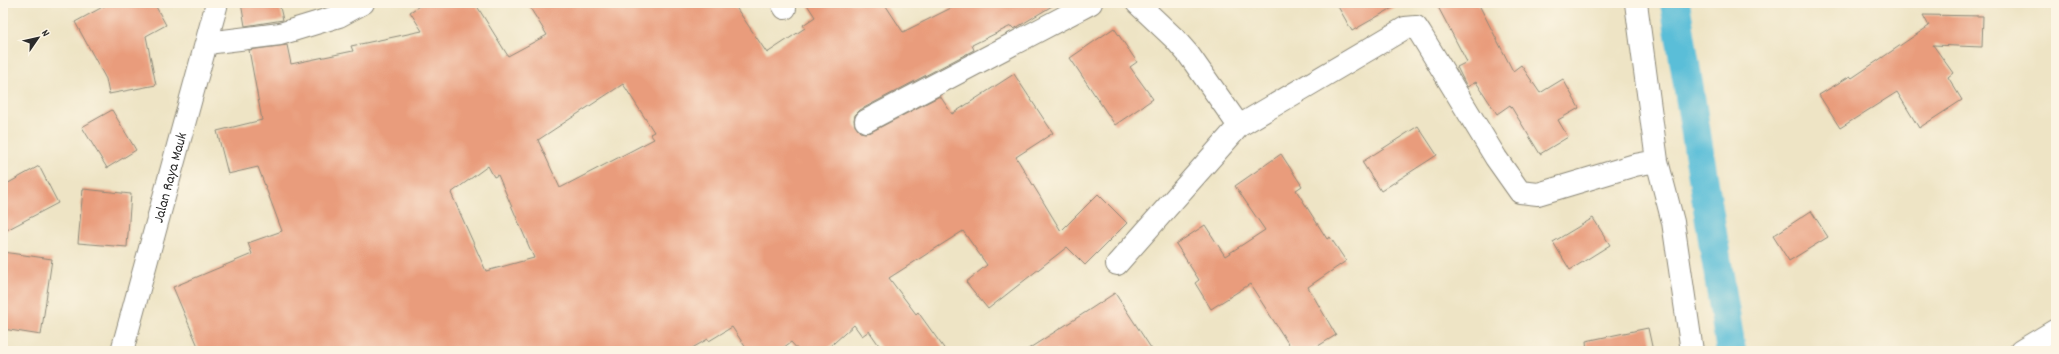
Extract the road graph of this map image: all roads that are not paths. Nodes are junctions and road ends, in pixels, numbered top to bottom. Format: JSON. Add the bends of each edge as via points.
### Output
{"nodes":[{"id":1,"x":217,"y":3,"type":"edge"},
{"id":2,"x":363,"y":3,"type":"edge"},
{"id":3,"x":1091,"y":3,"type":"edge"},
{"id":4,"x":1136,"y":3,"type":"edge"},
{"id":5,"x":1636,"y":3,"type":"edge"},
{"id":6,"x":207,"y":43,"type":"junction"},
{"id":7,"x":866,"y":121,"type":"dead end"},
{"id":8,"x":1239,"y":126,"type":"junction"},
{"id":9,"x":1657,"y":161,"type":"junction"},
{"id":10,"x":1117,"y":264,"type":"dead end"},
{"id":11,"x":2056,"y":330,"type":"edge"},
{"id":12,"x":122,"y":351,"type":"edge"},
{"id":13,"x":1692,"y":351,"type":"edge"},
{"id":14,"x":2022,"y":351,"type":"edge"}],
"edges":[{"from":1,"to":6,"type":"street","name":"Jalan Raya Mauk"},
{"from":2,"to":6,"type":"street","via":[[338,16],[280,34]]},
{"from":3,"to":7,"type":"street"},
{"from":4,"to":8,"type":"street","via":[[1189,55]]},
{"from":5,"to":9,"type":"street"},
{"from":6,"to":12,"type":"street","name":"Jalan Raya Mauk"},
{"from":8,"to":9,"type":"street","via":[[1411,26],[1416,27],[1420,33],[1496,158],[1520,192],[1538,194],[1635,165]]},
{"from":8,"to":10,"type":"street"},
{"from":9,"to":13,"type":"street","via":[[1673,222]]},
{"from":11,"to":14,"type":"street"}]}
